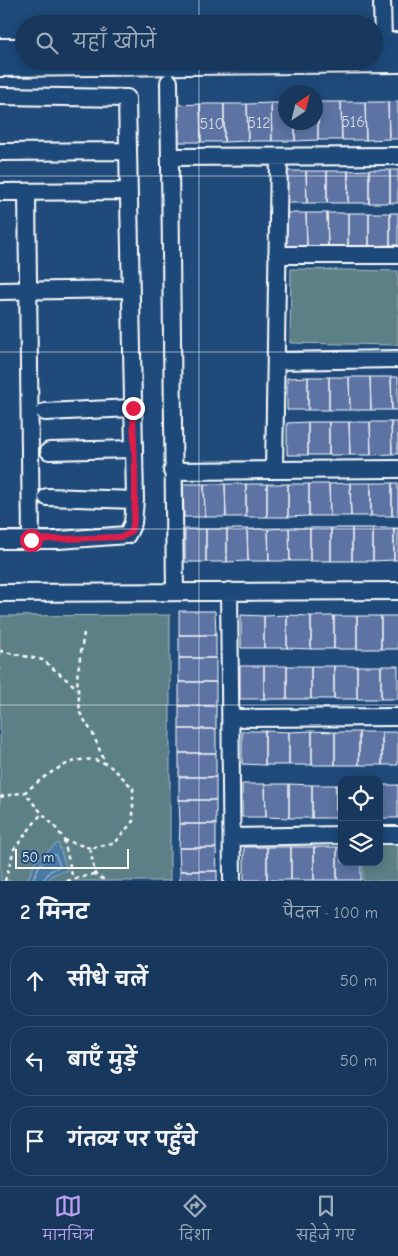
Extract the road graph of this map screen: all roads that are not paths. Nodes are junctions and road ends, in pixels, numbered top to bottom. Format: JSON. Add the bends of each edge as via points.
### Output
{"nodes":[{"id":1,"x":382,"y":0,"type":"edge"},
{"id":2,"x":385,"y":43,"type":"edge"},
{"id":3,"x":0,"y":49,"type":"edge"},
{"id":4,"x":15,"y":49,"type":"edge"},
{"id":5,"x":383,"y":62,"type":"edge"},
{"id":6,"x":398,"y":62,"type":"edge"},
{"id":7,"x":0,"y":66,"type":"edge"},
{"id":8,"x":15,"y":66,"type":"edge"},
{"id":9,"x":169,"y":82,"type":"dead end"},
{"id":10,"x":0,"y":96,"type":"edge"},
{"id":11,"x":128,"y":151,"type":"junction"},
{"id":12,"x":0,"y":152,"type":"edge"},
{"id":13,"x":398,"y":156,"type":"edge"},
{"id":14,"x":170,"y":157,"type":"junction"},
{"id":15,"x":279,"y":157,"type":"junction"},
{"id":16,"x":129,"y":191,"type":"junction"},
{"id":17,"x":0,"y":192,"type":"edge"},
{"id":18,"x":27,"y":192,"type":"junction"},
{"id":19,"x":277,"y":255,"type":"junction"},
{"id":20,"x":398,"y":255,"type":"edge"},
{"id":21,"x":130,"y":289,"type":"junction"},
{"id":22,"x":0,"y":291,"type":"edge"},
{"id":23,"x":29,"y":291,"type":"junction"},
{"id":24,"x":398,"y":359,"type":"edge"},
{"id":25,"x":276,"y":361,"type":"junction"},
{"id":26,"x":133,"y":408,"type":"junction"},
{"id":27,"x":45,"y":412,"type":"dead end"},
{"id":28,"x":134,"y":449,"type":"junction"},
{"id":29,"x":49,"y":451,"type":"dead end"},
{"id":30,"x":398,"y":468,"type":"edge"},
{"id":31,"x":274,"y":470,"type":"junction"},
{"id":32,"x":172,"y":471,"type":"junction"},
{"id":33,"x":47,"y":497,"type":"dead end"},
{"id":34,"x":135,"y":500,"type":"junction"},
{"id":35,"x":0,"y":540,"type":"edge"},
{"id":36,"x":31,"y":540,"type":"junction"},
{"id":37,"x":229,"y":591,"type":"junction"},
{"id":38,"x":398,"y":591,"type":"edge"},
{"id":39,"x":175,"y":592,"type":"junction"},
{"id":40,"x":0,"y":593,"type":"edge"},
{"id":41,"x":398,"y":717,"type":"edge"},
{"id":42,"x":231,"y":718,"type":"junction"},
{"id":43,"x":338,"y":835,"type":"edge"},
{"id":44,"x":383,"y":835,"type":"edge"},
{"id":45,"x":398,"y":835,"type":"edge"},
{"id":46,"x":232,"y":837,"type":"junction"},
{"id":47,"x":232,"y":881,"type":"edge"}],
"edges":[{"from":1,"to":2,"type":"street"},
{"from":3,"to":4,"type":"main road"},
{"from":5,"to":6,"type":"main road"},
{"from":7,"to":8,"type":"main road"},
{"from":9,"to":14,"type":"street"},
{"from":10,"to":11,"type":"street","via":[[127,98]]},
{"from":11,"to":12,"type":"street"},
{"from":11,"to":16,"type":"street"},
{"from":13,"to":15,"type":"street"},
{"from":14,"to":15,"type":"street"},
{"from":14,"to":32,"type":"street"},
{"from":15,"to":19,"type":"street"},
{"from":16,"to":18,"type":"street"},
{"from":16,"to":21,"type":"street"},
{"from":17,"to":18,"type":"street"},
{"from":18,"to":23,"type":"street"},
{"from":19,"to":20,"type":"street"},
{"from":19,"to":25,"type":"street"},
{"from":21,"to":23,"type":"street"},
{"from":21,"to":26,"type":"street"},
{"from":22,"to":23,"type":"street"},
{"from":23,"to":36,"type":"street"},
{"from":24,"to":25,"type":"street"},
{"from":25,"to":31,"type":"street"},
{"from":26,"to":27,"type":"street"},
{"from":26,"to":28,"type":"street"},
{"from":28,"to":29,"type":"street"},
{"from":28,"to":34,"type":"street"},
{"from":30,"to":31,"type":"street"},
{"from":31,"to":32,"type":"street"},
{"from":32,"to":39,"type":"street"},
{"from":33,"to":34,"type":"street"},
{"from":34,"to":36,"type":"street","via":[[133,522],[127,535]]},
{"from":35,"to":36,"type":"street"},
{"from":37,"to":38,"type":"street"},
{"from":37,"to":39,"type":"street"},
{"from":37,"to":42,"type":"street"},
{"from":39,"to":40,"type":"street"},
{"from":41,"to":42,"type":"street"},
{"from":42,"to":46,"type":"street"},
{"from":43,"to":46,"type":"street"},
{"from":44,"to":45,"type":"street"},
{"from":46,"to":47,"type":"street"}]}
